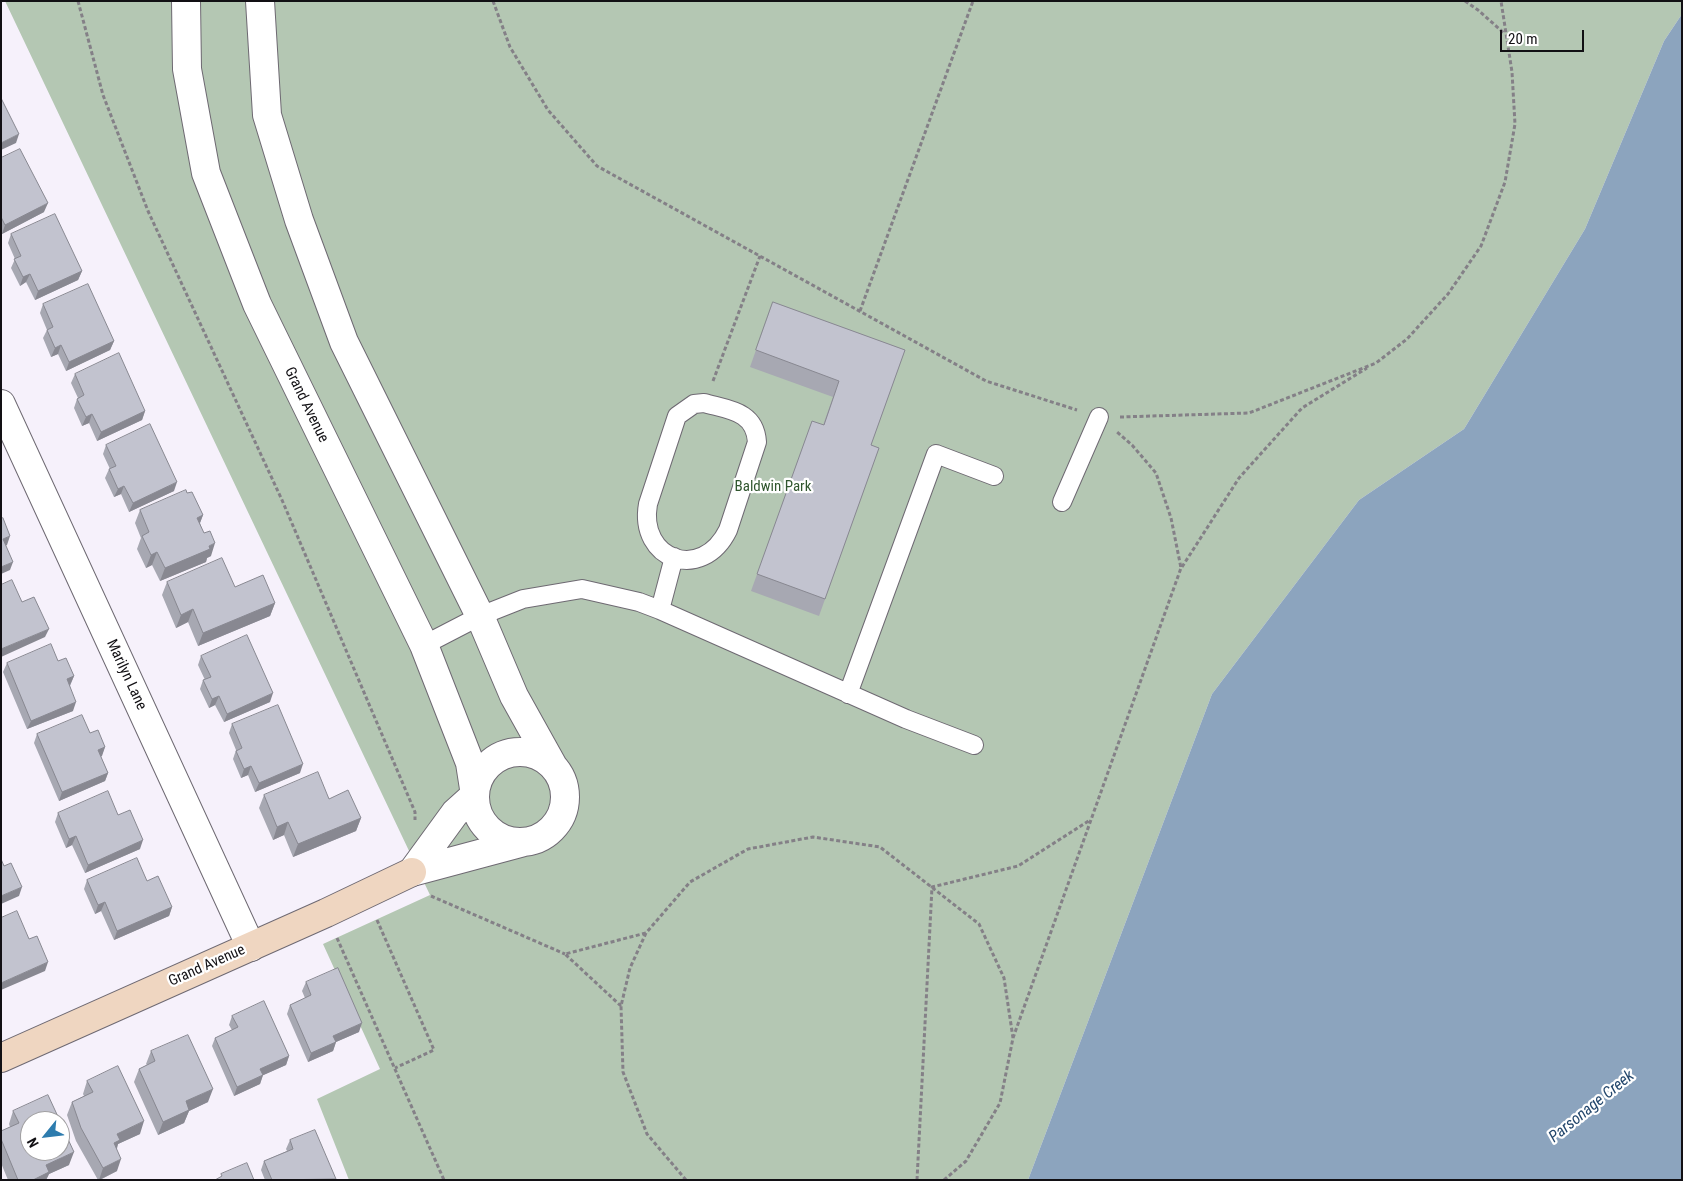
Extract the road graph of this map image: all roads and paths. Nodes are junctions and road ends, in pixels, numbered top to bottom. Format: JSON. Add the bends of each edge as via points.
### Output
{"nodes":[{"id":1,"x":78,"y":1,"type":"edge"},
{"id":2,"x":186,"y":1,"type":"edge"},
{"id":3,"x":260,"y":1,"type":"edge"},
{"id":4,"x":974,"y":1,"type":"edge"},
{"id":5,"x":1465,"y":1,"type":"edge"},
{"id":6,"x":1500,"y":1,"type":"edge"},
{"id":7,"x":1505,"y":34,"type":"junction"},
{"id":8,"x":760,"y":256,"type":"dead end"},
{"id":9,"x":860,"y":311,"type":"dead end"},
{"id":10,"x":1376,"y":363,"type":"junction"},
{"id":11,"x":704,"y":403,"type":"junction"},
{"id":12,"x":1,"y":404,"type":"edge"},
{"id":13,"x":1099,"y":417,"type":"joint"},
{"id":14,"x":994,"y":476,"type":"dead end"},
{"id":15,"x":1062,"y":502,"type":"dead end"},
{"id":16,"x":674,"y":558,"type":"junction"},
{"id":17,"x":1181,"y":568,"type":"dead end"},
{"id":18,"x":660,"y":610,"type":"junction"},
{"id":19,"x":480,"y":616,"type":"junction"},
{"id":20,"x":424,"y":645,"type":"junction"},
{"id":21,"x":848,"y":694,"type":"junction"},
{"id":22,"x":974,"y":745,"type":"dead end"},
{"id":23,"x":553,"y":766,"type":"junction"},
{"id":24,"x":475,"y":795,"type":"junction"},
{"id":25,"x":1090,"y":820,"type":"dead end"},
{"id":26,"x":414,"y":829,"type":"dead end"},
{"id":27,"x":535,"y":839,"type":"junction"},
{"id":28,"x":412,"y":872,"type":"junction"},
{"id":29,"x":932,"y":887,"type":"junction"},
{"id":30,"x":365,"y":894,"type":"junction"},
{"id":31,"x":326,"y":913,"type":"junction"},
{"id":32,"x":646,"y":933,"type":"junction"},
{"id":33,"x":251,"y":947,"type":"junction"},
{"id":34,"x":565,"y":954,"type":"junction"},
{"id":35,"x":621,"y":1006,"type":"junction"},
{"id":36,"x":1,"y":1058,"type":"edge"},
{"id":37,"x":395,"y":1068,"type":"junction"},
{"id":38,"x":444,"y":1180,"type":"edge"},
{"id":39,"x":686,"y":1180,"type":"edge"},
{"id":40,"x":917,"y":1180,"type":"edge"},
{"id":41,"x":944,"y":1180,"type":"edge"}],
"edges":[{"from":1,"to":26,"type":"path","via":[[103,95],[148,211],[293,527],[415,812]]},
{"from":2,"to":20,"type":"street","name":"Grand Avenue","via":[[187,69],[206,173],[257,304]]},
{"from":3,"to":19,"type":"street","name":"Grand Avenue","via":[[267,115],[302,229],[344,342]]},
{"from":4,"to":9,"type":"path"},
{"from":5,"to":7,"type":"path"},
{"from":6,"to":7,"type":"path"},
{"from":7,"to":10,"type":"path","via":[[1512,72],[1515,124],[1505,182],[1481,246],[1448,294],[1407,339]]},
{"from":8,"to":11,"type":"path"},
{"from":10,"to":13,"type":"path","via":[[1249,413]]},
{"from":10,"to":17,"type":"path","via":[[1302,408],[1239,478]]},
{"from":11,"to":16,"type":"lane","via":[[694,404],[677,416],[648,504],[646,517],[650,536],[662,551]]},
{"from":11,"to":16,"type":"lane","via":[[743,415],[751,422],[757,442],[722,543],[700,558]]},
{"from":12,"to":33,"type":"street","name":"Marilyn Lane"},
{"from":13,"to":15,"type":"lane"},
{"from":14,"to":21,"type":"lane","via":[[936,454]]},
{"from":16,"to":18,"type":"lane"},
{"from":18,"to":19,"type":"lane","via":[[582,588],[523,599]]},
{"from":18,"to":21,"type":"lane"},
{"from":19,"to":20,"type":"lane"},
{"from":19,"to":23,"type":"street","name":"Grand Avenue","via":[[514,696]]},
{"from":20,"to":24,"type":"street","name":"Grand Avenue","via":[[470,763]]},
{"from":21,"to":22,"type":"lane"},
{"from":23,"to":24,"type":"street","name":"Grand Avenue","via":[[541,756],[511,752],[485,768]]},
{"from":23,"to":27,"type":"street","name":"Grand Avenue","via":[[562,778],[564,809],[558,822]]},
{"from":24,"to":27,"type":"street","name":"Grand Avenue","via":[[477,810],[493,833],[506,840],[521,842]]},
{"from":24,"to":28,"type":"street","name":"Grand Avenue","via":[[455,813]]},
{"from":25,"to":29,"type":"path","via":[[1018,866]]},
{"from":27,"to":28,"type":"street","name":"Grand Avenue"},
{"from":28,"to":30,"type":"street","name":"Grand Avenue"},
{"from":28,"to":34,"type":"path","via":[[430,896]]},
{"from":29,"to":32,"type":"path","via":[[880,847],[814,837],[748,849],[698,877]]},
{"from":29,"to":40,"type":"path"},
{"from":29,"to":41,"type":"path","via":[[979,924],[1004,978],[1013,1038],[1000,1104],[966,1161]]},
{"from":30,"to":31,"type":"street","name":"Grand Avenue"},
{"from":30,"to":37,"type":"path","via":[[434,1050]]},
{"from":31,"to":33,"type":"street","name":"Grand Avenue"},
{"from":31,"to":37,"type":"path"},
{"from":32,"to":34,"type":"path"},
{"from":32,"to":35,"type":"path","via":[[630,968]]},
{"from":33,"to":36,"type":"street","name":"Grand Avenue"},
{"from":34,"to":35,"type":"path"},
{"from":35,"to":39,"type":"path","via":[[623,1072],[647,1134]]},
{"from":37,"to":38,"type":"path"}]}
